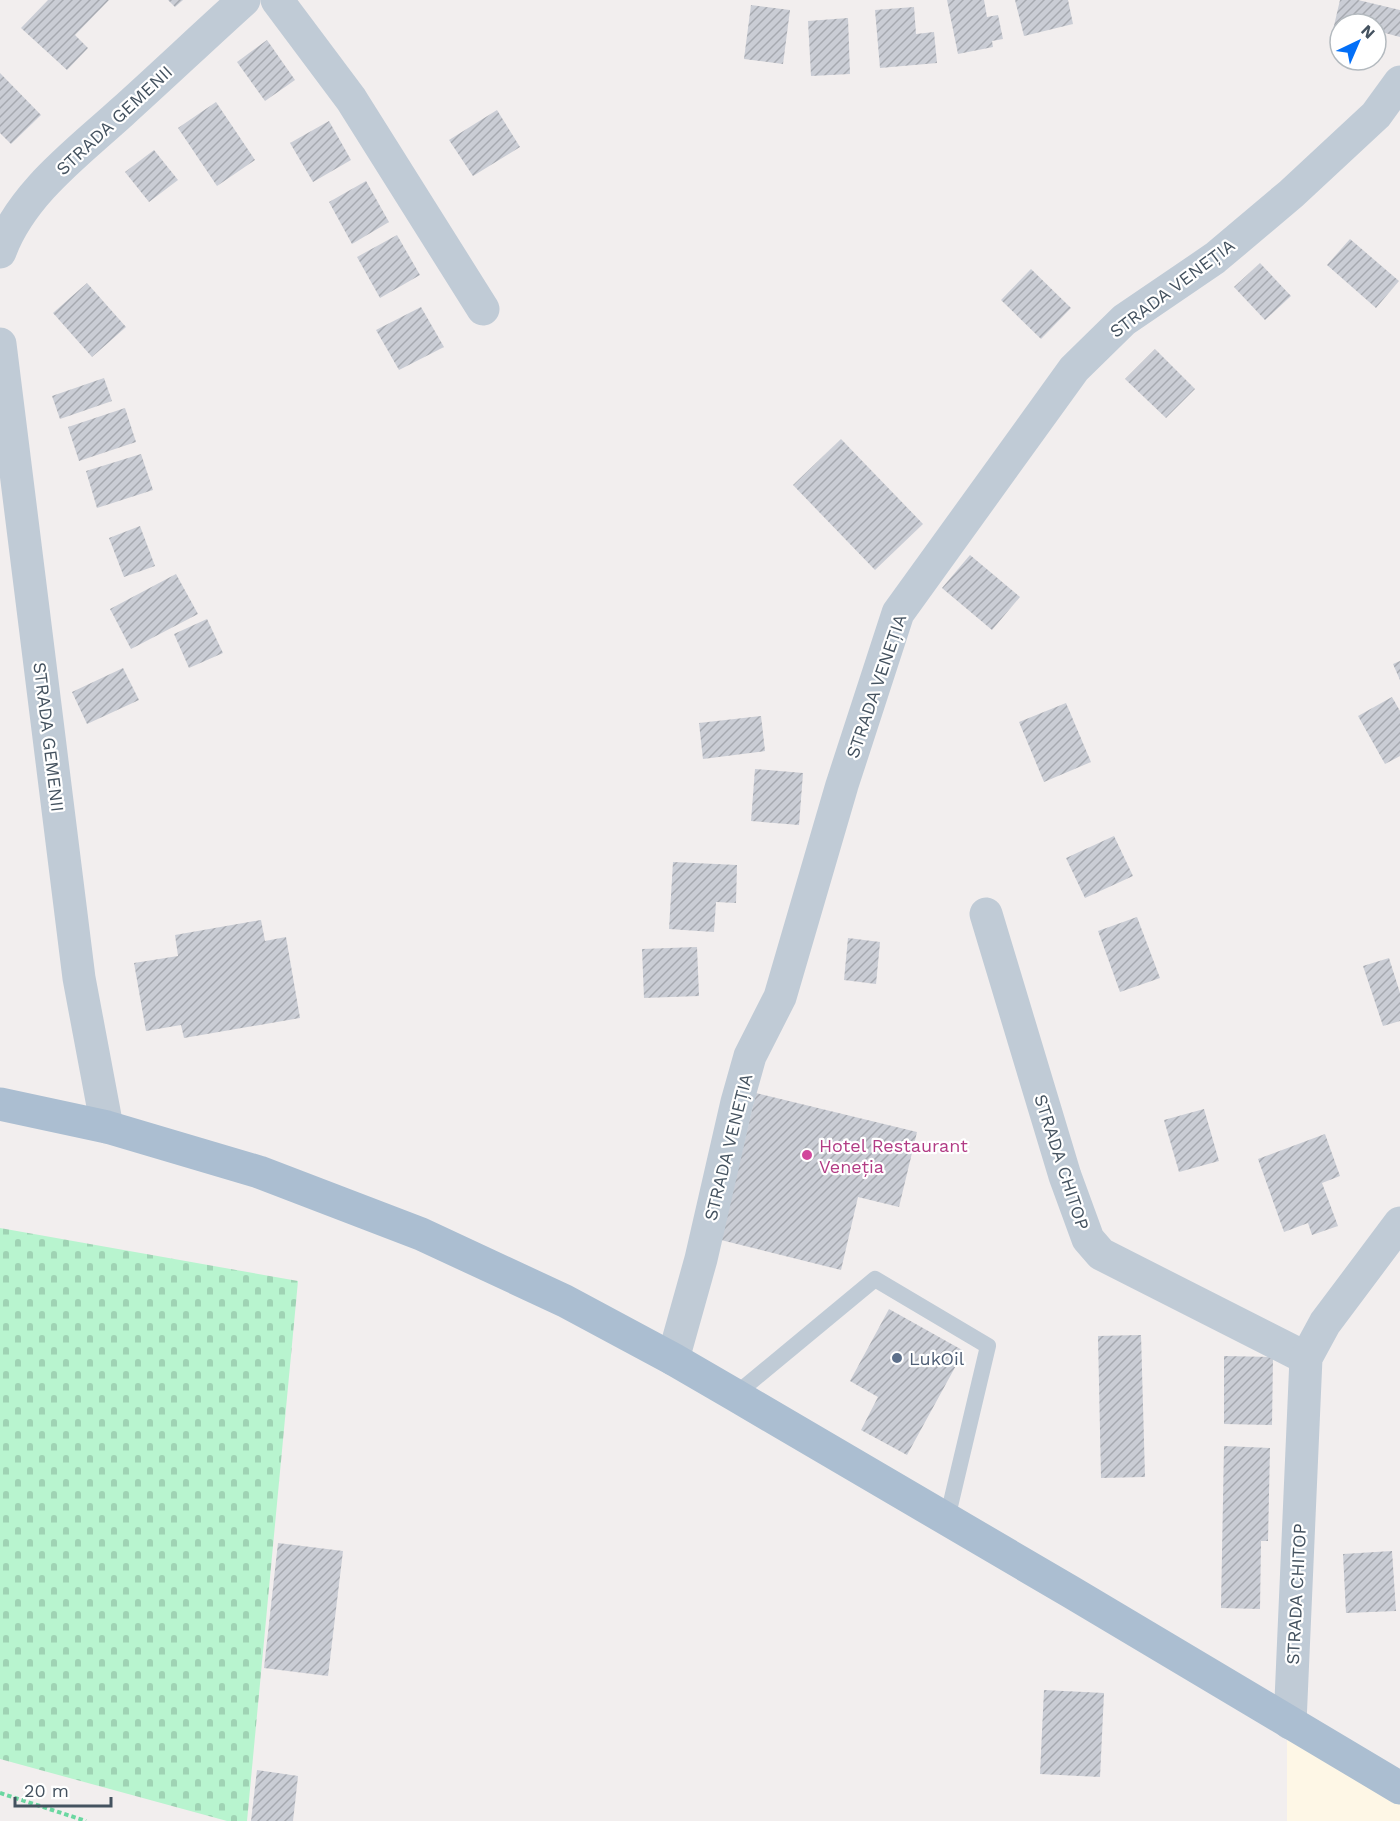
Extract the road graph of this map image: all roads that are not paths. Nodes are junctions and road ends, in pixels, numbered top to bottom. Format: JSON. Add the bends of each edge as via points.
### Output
{"nodes":[{"id":1,"x":244,"y":0,"type":"edge"},
{"id":2,"x":277,"y":0,"type":"edge"},
{"id":3,"x":1400,"y":82,"type":"edge"},
{"id":4,"x":0,"y":252,"type":"edge"},
{"id":5,"x":483,"y":309,"type":"dead end"},
{"id":6,"x":0,"y":344,"type":"edge"},
{"id":7,"x":986,"y":914,"type":"dead end"},
{"id":8,"x":0,"y":1104,"type":"edge"},
{"id":9,"x":107,"y":1127,"type":"junction"},
{"id":10,"x":1400,"y":1223,"type":"edge"},
{"id":11,"x":1306,"y":1358,"type":"junction"},
{"id":12,"x":673,"y":1359,"type":"junction"},
{"id":13,"x":735,"y":1395,"type":"junction"},
{"id":14,"x":947,"y":1519,"type":"junction"},
{"id":15,"x":1290,"y":1723,"type":"junction"},
{"id":16,"x":1400,"y":1788,"type":"edge"}],
"edges":[{"from":1,"to":4,"type":"street","name":"STRADA GEMENII","via":[[24,207]]},
{"from":2,"to":5,"type":"street","via":[[351,99]]},
{"from":3,"to":12,"type":"street","name":"STRADA VENEȚIA","via":[[1376,115],[1291,194],[1215,258],[1124,320],[1074,369],[898,613],[842,785],[780,997],[750,1056]]},
{"from":6,"to":9,"type":"street","name":"STRADA GEMENII","via":[[79,978]]},
{"from":7,"to":11,"type":"street","name":"STRADA CHITOP","via":[[1065,1176],[1088,1239],[1101,1254]]},
{"from":8,"to":9,"type":"main road"},
{"from":9,"to":12,"type":"main road","via":[[260,1172],[422,1234],[565,1301]]},
{"from":10,"to":11,"type":"street","name":"STRADA CHITOP","via":[[1325,1323]]},
{"from":11,"to":15,"type":"street","name":"STRADA CHITOP"},
{"from":12,"to":13,"type":"main road"},
{"from":13,"to":14,"type":"main road"},
{"from":13,"to":14,"type":"lane","via":[[875,1279],[988,1346]]},
{"from":14,"to":15,"type":"main road"},
{"from":15,"to":16,"type":"main road"}]}
